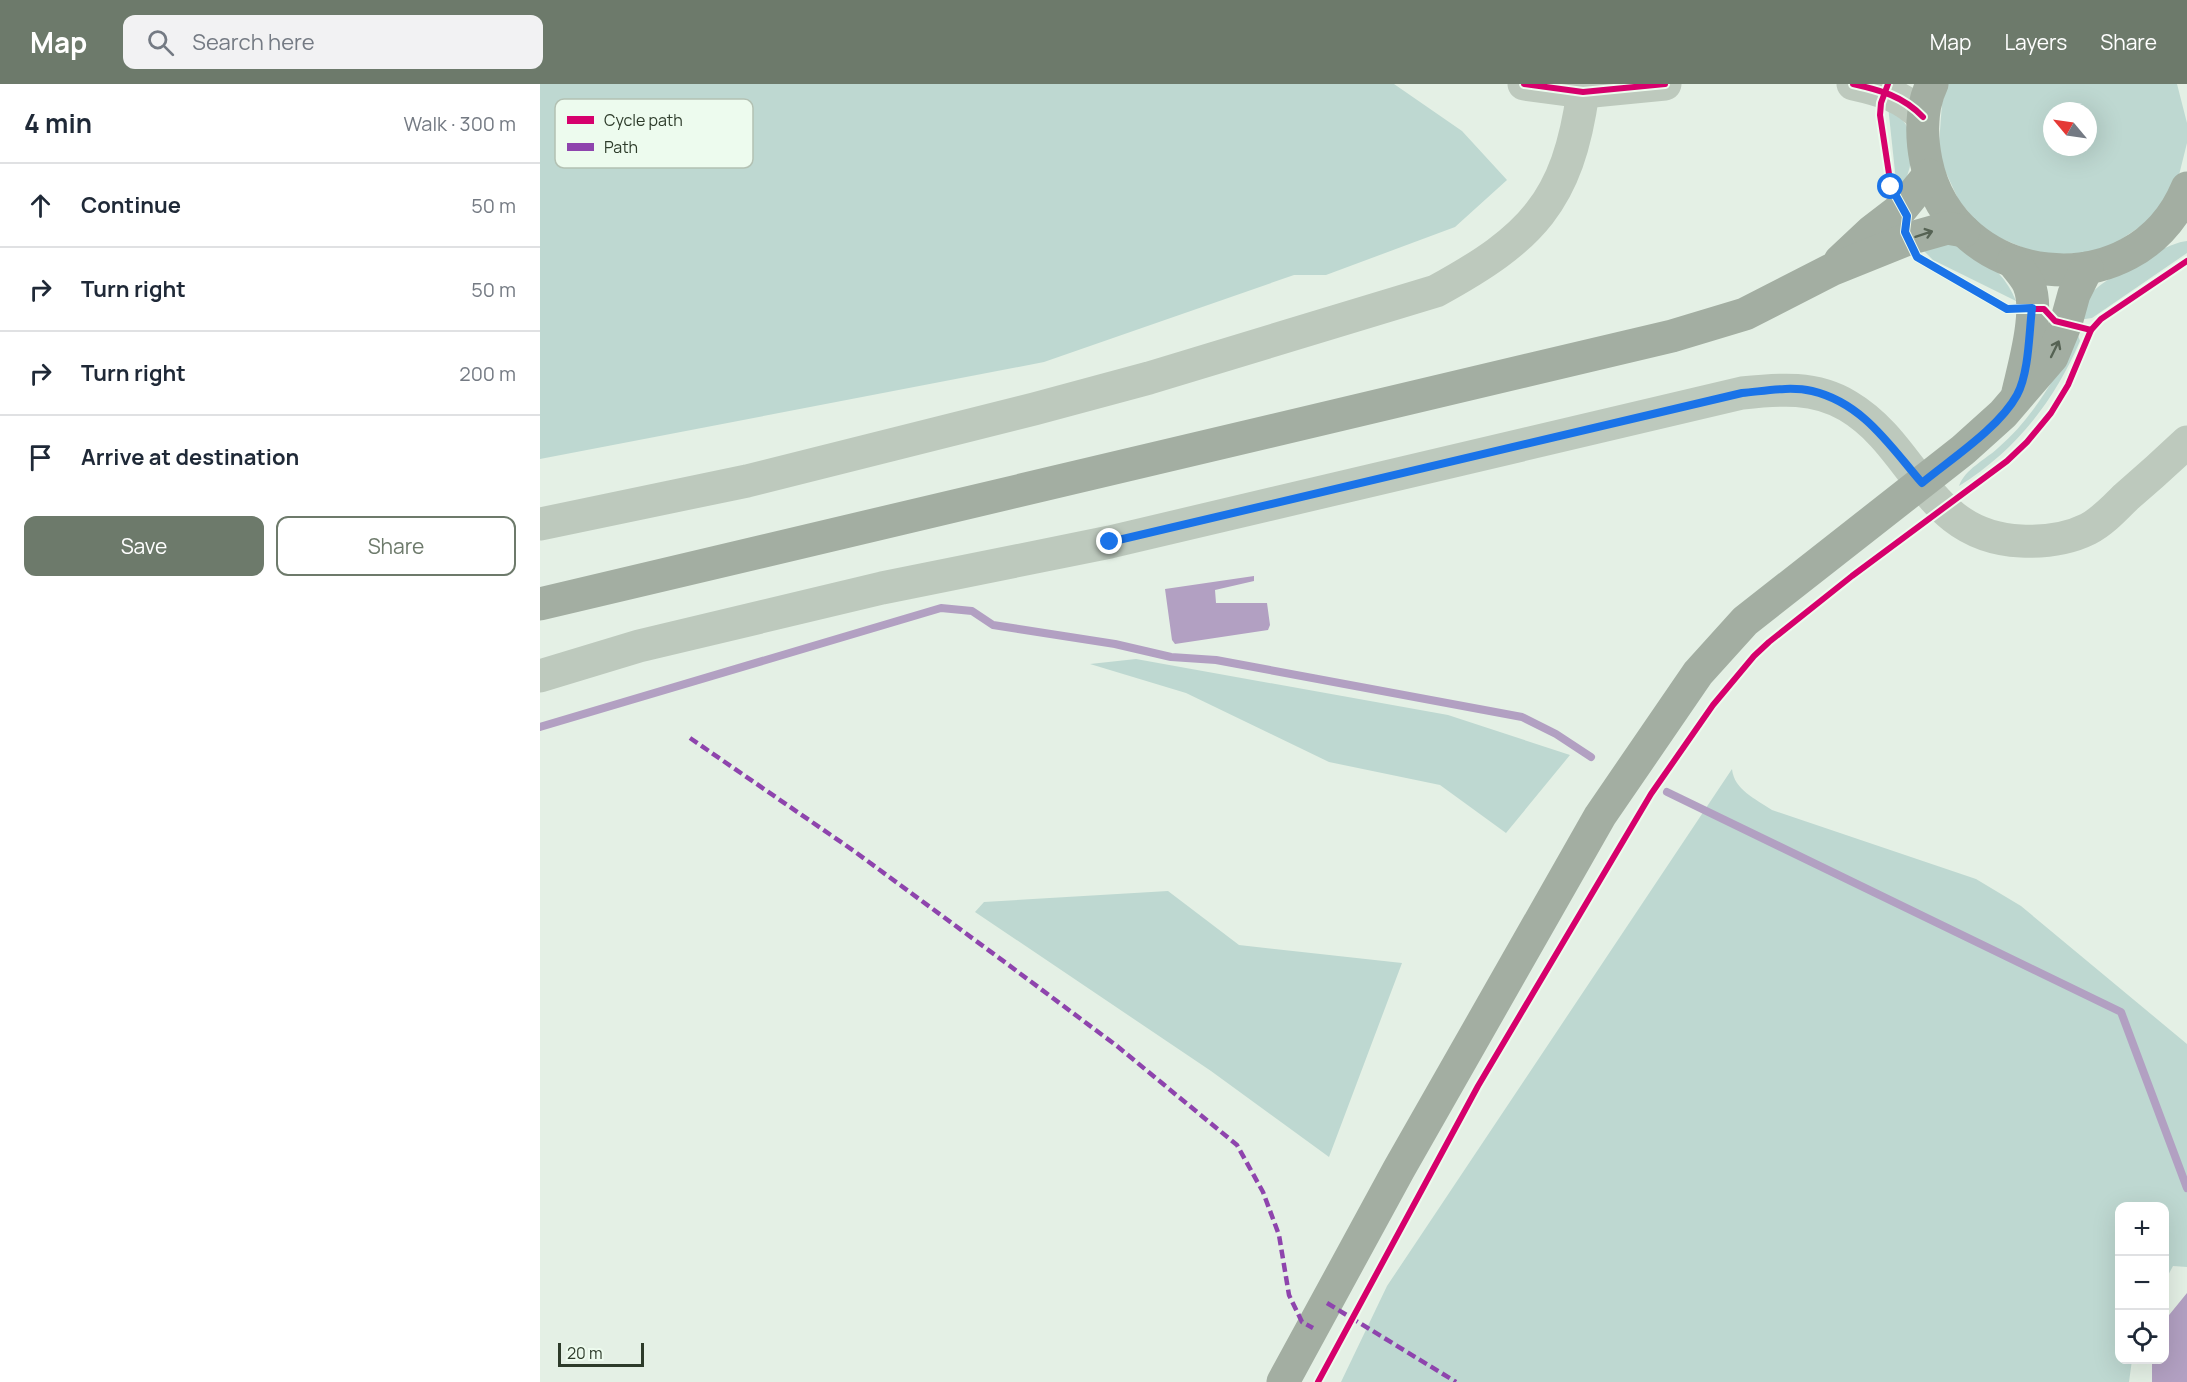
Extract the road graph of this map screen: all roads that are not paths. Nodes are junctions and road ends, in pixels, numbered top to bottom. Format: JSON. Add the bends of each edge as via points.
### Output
{"nodes":[{"id":1,"x":1524,"y":84,"type":"edge"},
{"id":2,"x":1665,"y":84,"type":"edge"},
{"id":3,"x":1853,"y":84,"type":"edge"},
{"id":4,"x":1932,"y":84,"type":"edge"},
{"id":5,"x":1583,"y":92,"type":"junction"},
{"id":6,"x":1923,"y":117,"type":"junction"},
{"id":7,"x":1929,"y":175,"type":"junction"},
{"id":8,"x":2187,"y":188,"type":"edge"},
{"id":9,"x":2174,"y":227,"type":"edge"},
{"id":10,"x":1964,"y":231,"type":"junction"},
{"id":11,"x":2013,"y":262,"type":"junction"},
{"id":12,"x":2086,"y":268,"type":"junction"},
{"id":13,"x":1831,"y":270,"type":"junction"},
{"id":14,"x":2018,"y":394,"type":"junction"},
{"id":15,"x":2187,"y":442,"type":"edge"},
{"id":16,"x":1922,"y":483,"type":"junction"},
{"id":17,"x":540,"y":524,"type":"edge"},
{"id":18,"x":540,"y":604,"type":"edge"},
{"id":19,"x":540,"y":676,"type":"edge"},
{"id":20,"x":1283,"y":1382,"type":"edge"}],
"edges":[{"from":1,"to":5,"type":"street"},
{"from":2,"to":5,"type":"street"},
{"from":3,"to":6,"type":"street","via":[[1902,99]]},
{"from":4,"to":6,"type":"main road"},
{"from":5,"to":17,"type":"street","via":[[1575,140],[1560,180],[1540,215],[1521,235],[1476,269],[1436,291],[1034,409],[747,481]]},
{"from":6,"to":7,"type":"main road"},
{"from":7,"to":10,"type":"main road","via":[[1939,198]]},
{"from":7,"to":13,"type":"main road","via":[[1902,208]]},
{"from":8,"to":9,"type":"main road"},
{"from":9,"to":12,"type":"main road","via":[[2114,261]]},
{"from":10,"to":11,"type":"main road","via":[[1990,251]]},
{"from":13,"to":10,"type":"main road","one_way":true,"via":[[1931,231]]},
{"from":11,"to":12,"type":"main road","via":[[2062,271]]},
{"from":11,"to":14,"type":"main road","via":[[2030,285],[2032,308]]},
{"from":14,"to":12,"type":"main road","one_way":true,"via":[[2052,357]]},
{"from":13,"to":18,"type":"main road","via":[[1745,314],[1672,336]]},
{"from":14,"to":16,"type":"main road","via":[[2003,414]]},
{"from":15,"to":16,"type":"street","via":[[2089,529],[2057,539],[1997,540],[1974,531],[1944,509]]},
{"from":16,"to":19,"type":"street","via":[[1869,420],[1847,405],[1812,391],[1742,393],[1110,542],[859,594],[639,646]]},
{"from":16,"to":20,"type":"main road","via":[[1745,621],[1698,674],[1641,754],[1600,816],[1466,1050]]}]}
